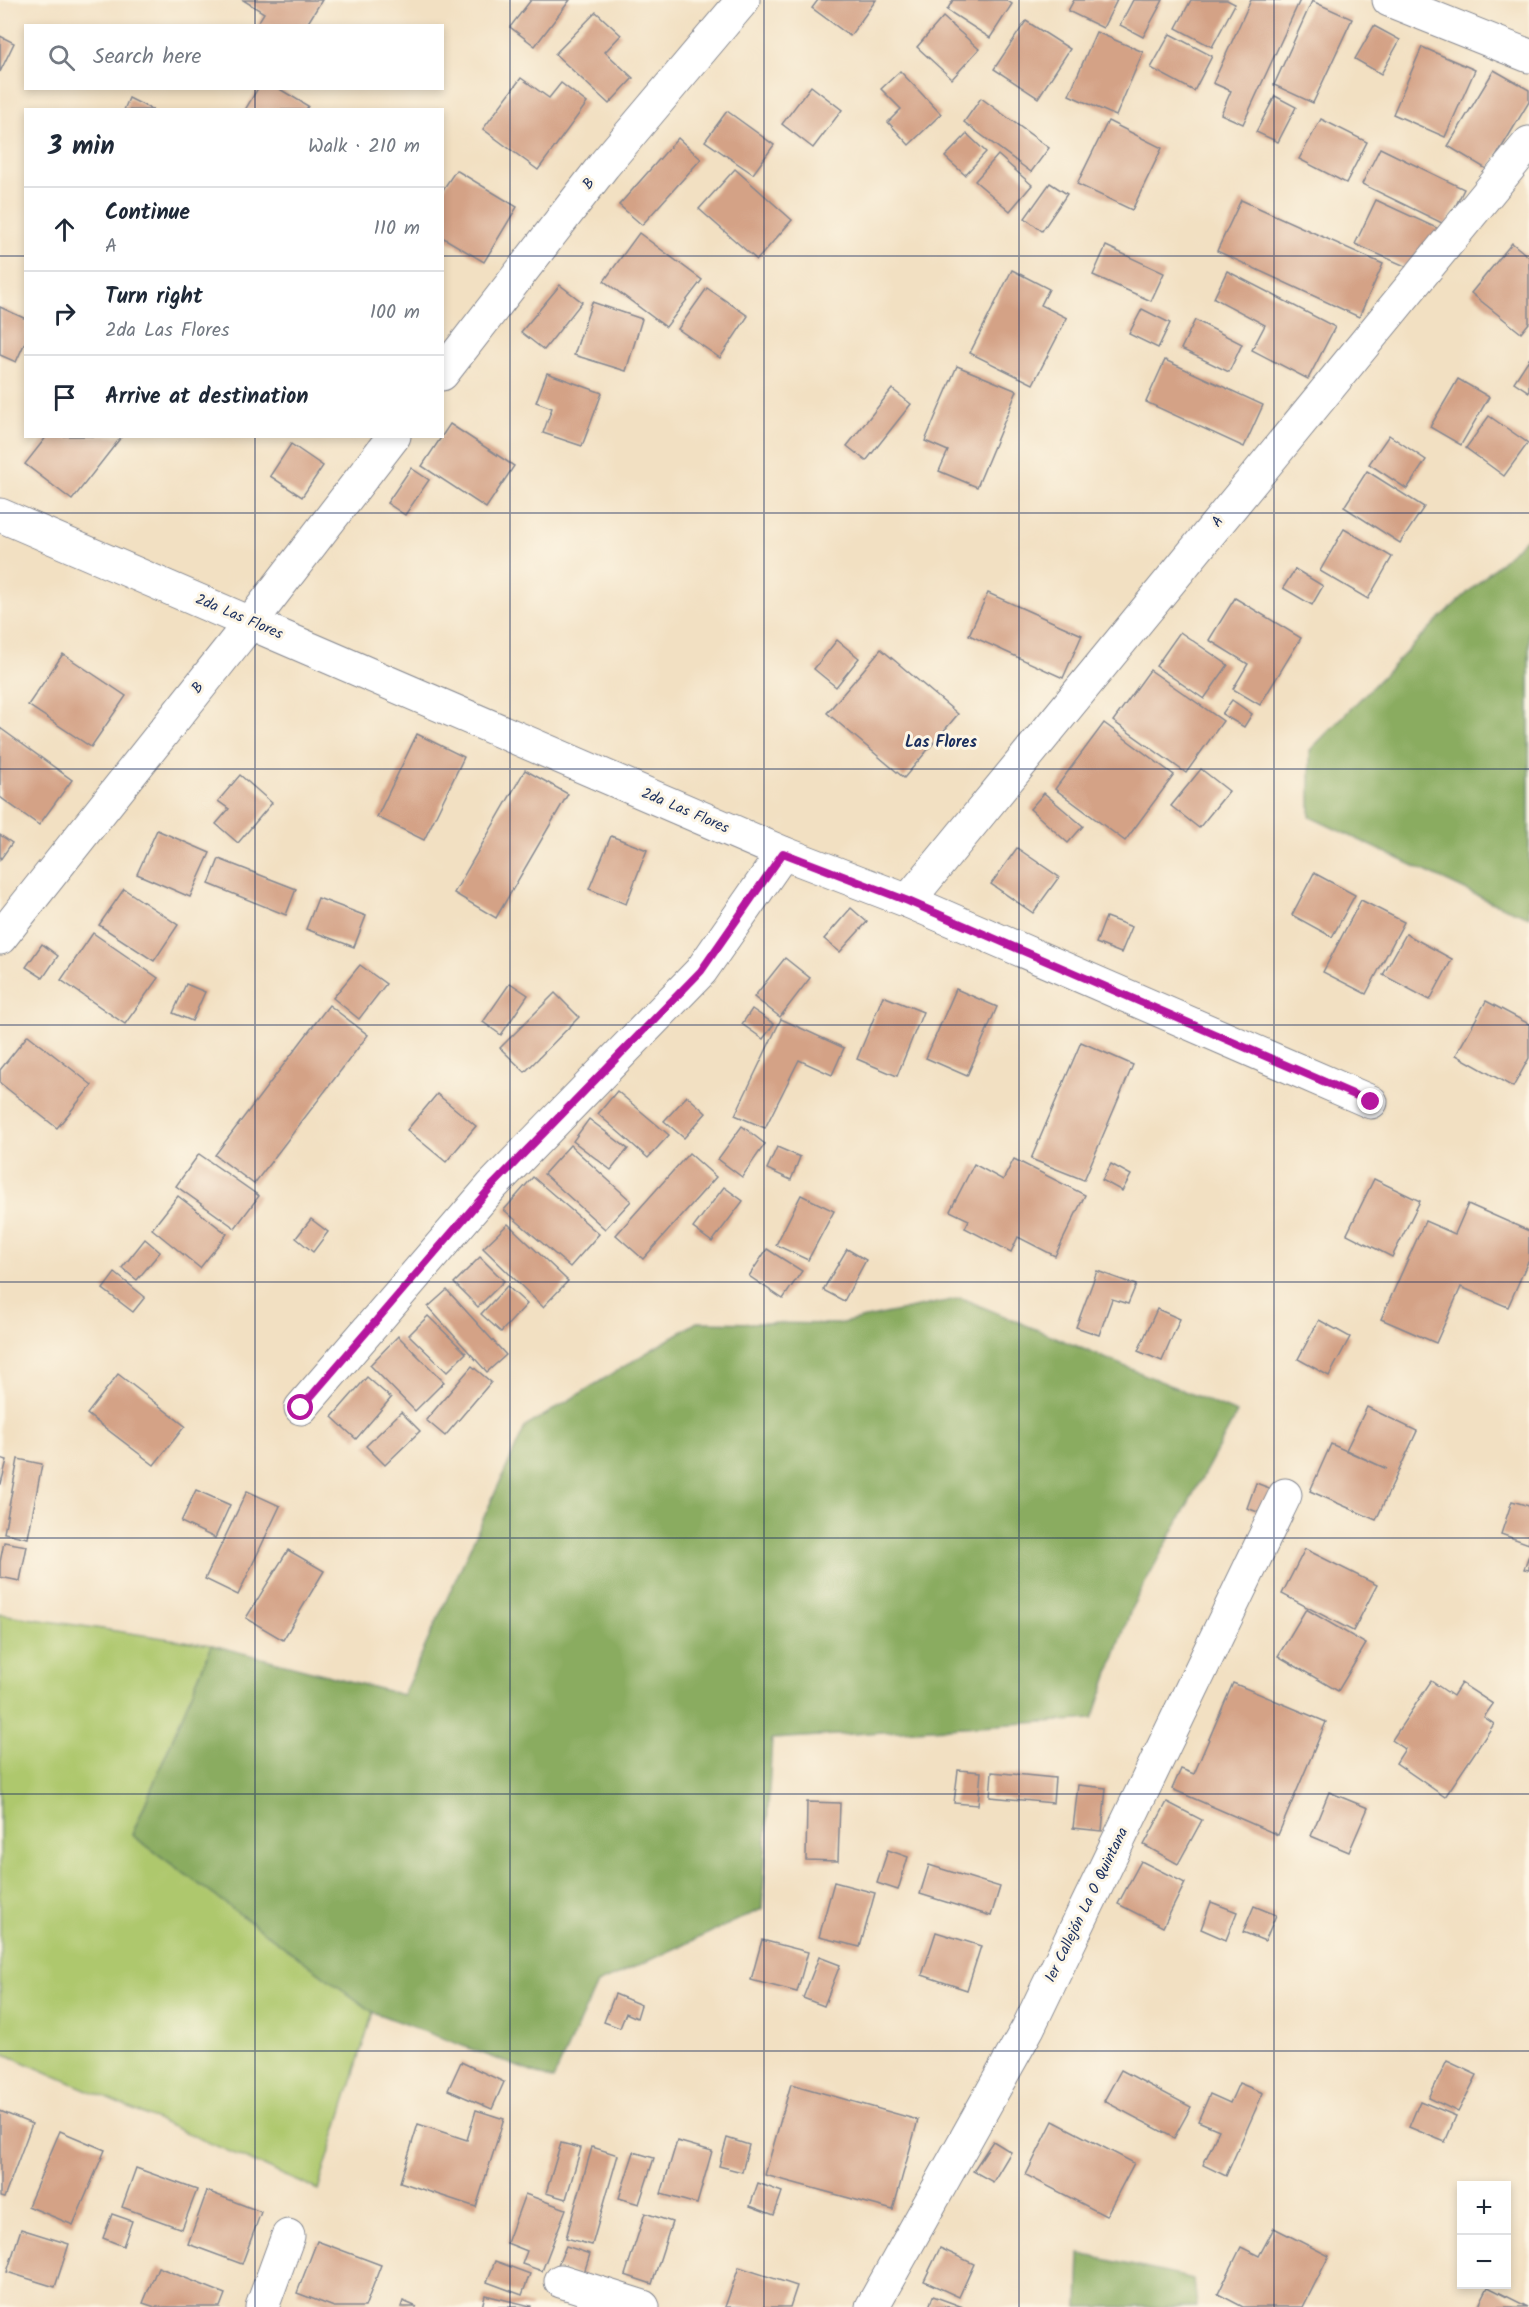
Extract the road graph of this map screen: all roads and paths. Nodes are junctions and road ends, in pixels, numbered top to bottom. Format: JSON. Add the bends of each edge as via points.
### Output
{"nodes":[{"id":1,"x":743,"y":0,"type":"edge"},
{"id":2,"x":1389,"y":0,"type":"edge"},
{"id":3,"x":1529,"y":56,"type":"edge"},
{"id":4,"x":1529,"y":143,"type":"edge"},
{"id":5,"x":444,"y":371,"type":"edge"},
{"id":6,"x":392,"y":438,"type":"edge"},
{"id":7,"x":0,"y":515,"type":"edge"},
{"id":8,"x":250,"y":622,"type":"junction"},
{"id":9,"x":783,"y":853,"type":"junction"},
{"id":10,"x":908,"y":901,"type":"junction"},
{"id":11,"x":0,"y":938,"type":"edge"},
{"id":12,"x":1371,"y":1102,"type":"dead end"},
{"id":13,"x":301,"y":1408,"type":"dead end"},
{"id":14,"x":1285,"y":1495,"type":"dead end"},
{"id":15,"x":288,"y":2236,"type":"dead end"},
{"id":16,"x":561,"y":2281,"type":"dead end"},
{"id":17,"x":262,"y":2307,"type":"edge"},
{"id":18,"x":643,"y":2307,"type":"edge"},
{"id":19,"x":872,"y":2307,"type":"edge"}],
"edges":[{"from":1,"to":5,"type":"street","name":"B","via":[[604,165]]},
{"from":2,"to":3,"type":"street"},
{"from":4,"to":10,"type":"street","name":"A"},
{"from":6,"to":8,"type":"street","name":"B"},
{"from":7,"to":8,"type":"street","name":"2da Las Flores"},
{"from":8,"to":9,"type":"street","name":"2da Las Flores"},
{"from":8,"to":11,"type":"street","name":"B"},
{"from":9,"to":10,"type":"street","name":"2da Las Flores"},
{"from":9,"to":13,"type":"street","via":[[701,971],[492,1186]]},
{"from":10,"to":12,"type":"street","name":"2da Las Flores"},
{"from":14,"to":19,"type":"street","name":"1er Callejón La O Quintana","via":[[1028,2028]]},
{"from":15,"to":17,"type":"street"},
{"from":16,"to":18,"type":"street"}]}
